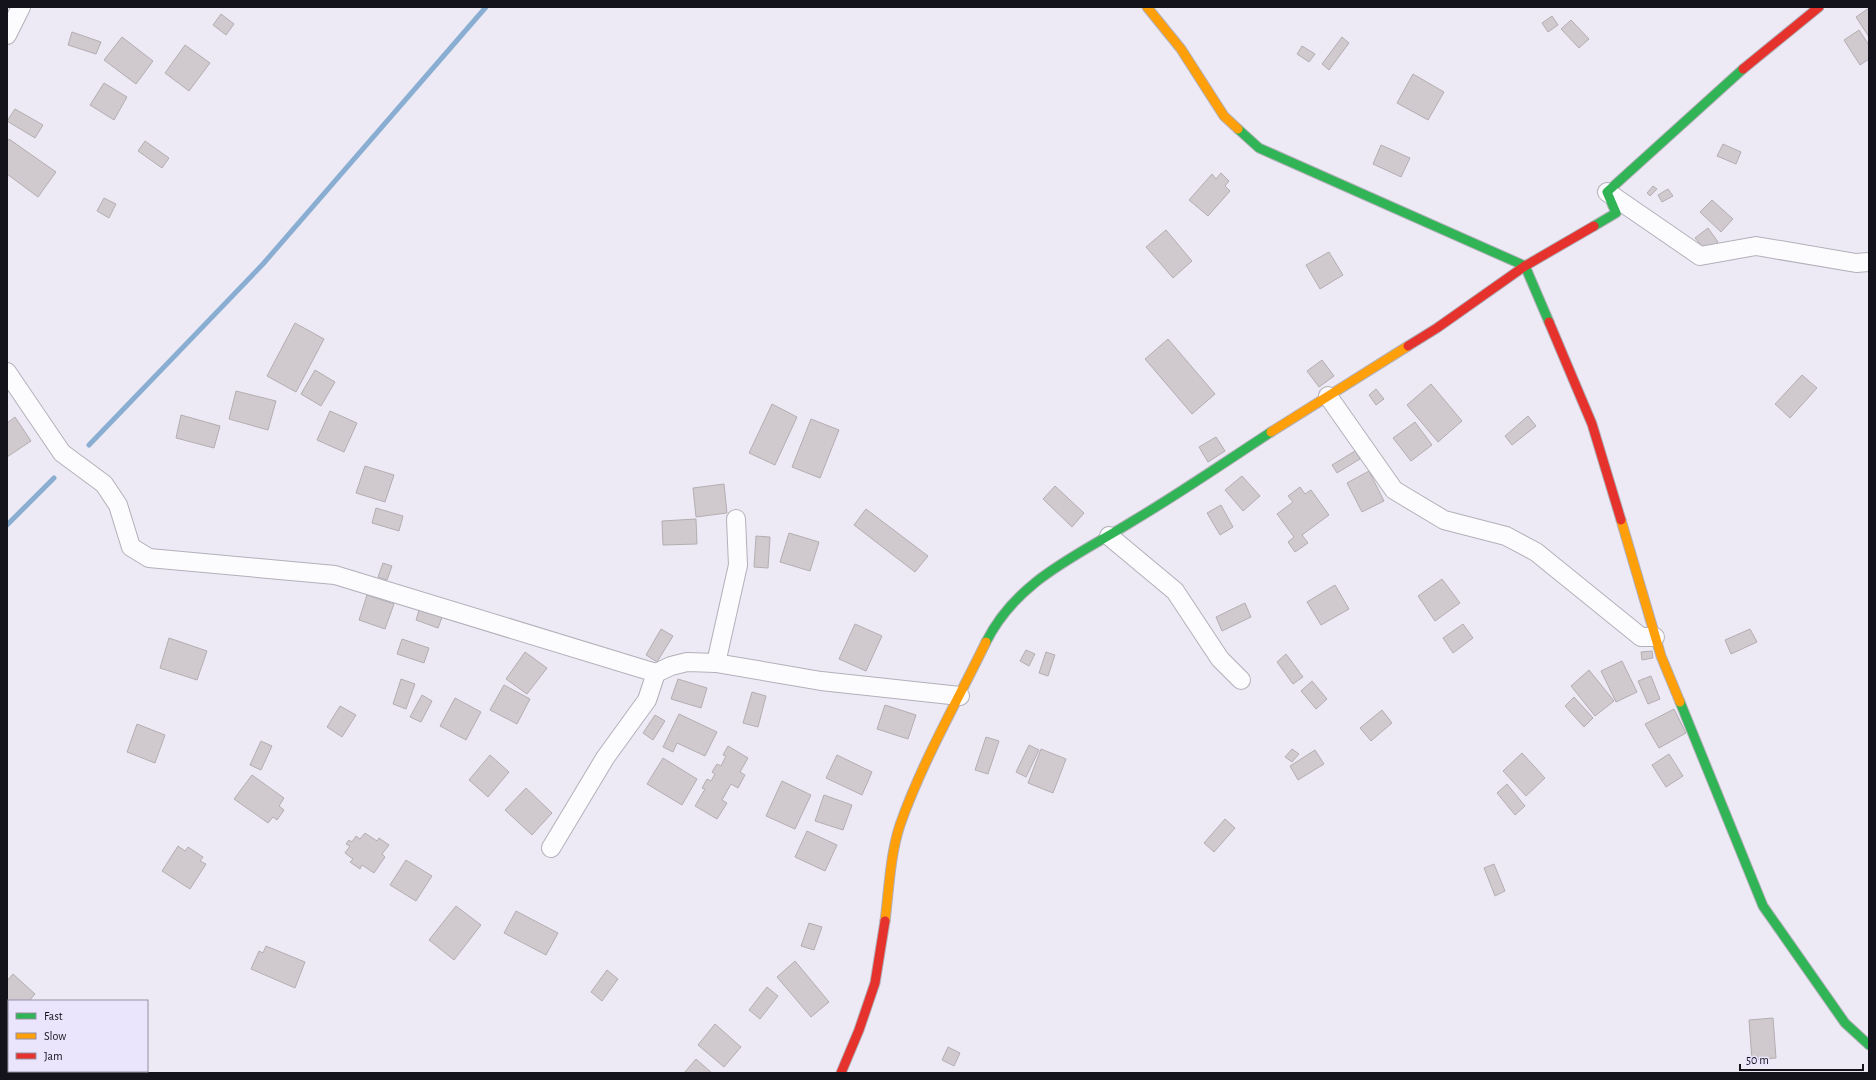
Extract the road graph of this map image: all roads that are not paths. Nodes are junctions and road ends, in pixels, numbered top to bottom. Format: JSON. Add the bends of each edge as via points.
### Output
{"nodes":[{"id":1,"x":21,"y":7,"type":"edge"},
{"id":2,"x":1147,"y":7,"type":"edge"},
{"id":3,"x":1819,"y":7,"type":"edge"},
{"id":4,"x":7,"y":35,"type":"edge"},
{"id":5,"x":1607,"y":192,"type":"junction"},
{"id":6,"x":1869,"y":262,"type":"edge"},
{"id":7,"x":1525,"y":266,"type":"junction"},
{"id":8,"x":7,"y":372,"type":"edge"},
{"id":9,"x":1328,"y":396,"type":"junction"},
{"id":10,"x":736,"y":519,"type":"dead end"},
{"id":11,"x":1108,"y":536,"type":"junction"},
{"id":12,"x":1655,"y":637,"type":"junction"},
{"id":13,"x":716,"y":664,"type":"junction"},
{"id":14,"x":656,"y":673,"type":"junction"},
{"id":15,"x":1241,"y":680,"type":"dead end"},
{"id":16,"x":960,"y":696,"type":"junction"},
{"id":17,"x":550,"y":848,"type":"dead end"},
{"id":18,"x":1869,"y":1044,"type":"edge"},
{"id":19,"x":841,"y":1073,"type":"edge"}],
"edges":[{"from":1,"to":4,"type":"street"},
{"from":2,"to":7,"type":"street","via":[[1181,49],[1224,116],[1259,148]]},
{"from":3,"to":5,"type":"street","via":[[1727,83]]},
{"from":5,"to":6,"type":"street","via":[[1700,256],[1756,246],[1856,263]]},
{"from":5,"to":7,"type":"street","via":[[1616,213]]},
{"from":7,"to":9,"type":"street","via":[[1437,328]]},
{"from":7,"to":12,"type":"street","via":[[1592,424]]},
{"from":8,"to":14,"type":"street","via":[[62,453],[104,484],[118,505],[131,547],[149,558],[335,575]]},
{"from":9,"to":11,"type":"street"},
{"from":9,"to":12,"type":"street","via":[[1394,490],[1444,520],[1506,536],[1536,552],[1641,636]]},
{"from":10,"to":13,"type":"street","via":[[738,565]]},
{"from":11,"to":15,"type":"street","via":[[1175,591],[1220,659]]},
{"from":11,"to":16,"type":"street","via":[[1038,579],[1015,600],[996,623]]},
{"from":12,"to":18,"type":"street","via":[[1660,656],[1763,906],[1845,1023]]},
{"from":13,"to":14,"type":"street","via":[[687,662]]},
{"from":13,"to":16,"type":"street","via":[[822,681]]},
{"from":14,"to":17,"type":"street","via":[[647,700],[605,758]]},
{"from":16,"to":19,"type":"street","via":[[921,774],[900,826],[892,863],[875,984]]}]}
